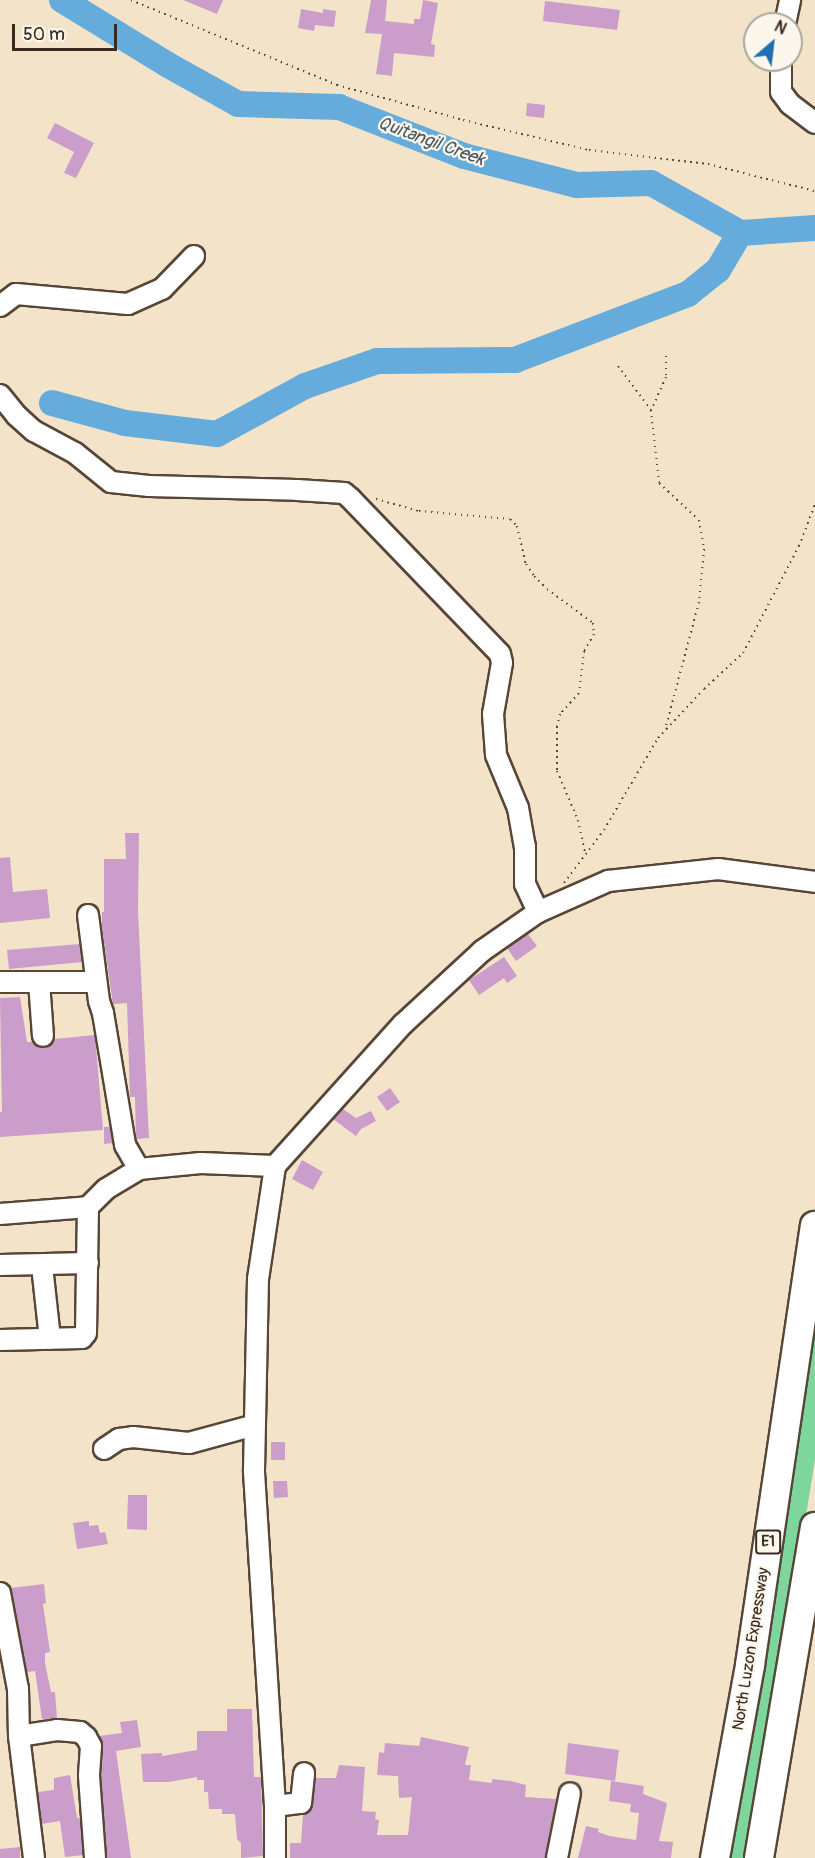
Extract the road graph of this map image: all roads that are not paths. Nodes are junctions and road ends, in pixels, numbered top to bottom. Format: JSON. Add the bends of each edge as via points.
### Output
{"nodes":[{"id":1,"x":781,"y":72,"type":"edge"},
{"id":2,"x":815,"y":123,"type":"edge"},
{"id":3,"x":194,"y":256,"type":"dead end"},
{"id":4,"x":0,"y":306,"type":"edge"},
{"id":5,"x":0,"y":395,"type":"edge"},
{"id":6,"x":815,"y":882,"type":"edge"},
{"id":7,"x":538,"y":912,"type":"junction"},
{"id":8,"x":88,"y":915,"type":"dead end"},
{"id":9,"x":0,"y":982,"type":"edge"},
{"id":10,"x":39,"y":982,"type":"junction"},
{"id":11,"x":96,"y":982,"type":"junction"},
{"id":12,"x":43,"y":1036,"type":"dead end"},
{"id":13,"x":275,"y":1166,"type":"junction"},
{"id":14,"x":139,"y":1169,"type":"junction"},
{"id":15,"x":88,"y":1207,"type":"junction"},
{"id":16,"x":0,"y":1214,"type":"edge"},
{"id":17,"x":815,"y":1226,"type":"edge"},
{"id":18,"x":88,"y":1263,"type":"junction"},
{"id":19,"x":0,"y":1265,"type":"edge"},
{"id":20,"x":42,"y":1266,"type":"junction"},
{"id":21,"x":50,"y":1339,"type":"junction"},
{"id":22,"x":0,"y":1340,"type":"edge"},
{"id":23,"x":255,"y":1425,"type":"junction"},
{"id":24,"x":104,"y":1449,"type":"dead end"},
{"id":25,"x":815,"y":1527,"type":"edge"},
{"id":26,"x":0,"y":1593,"type":"edge"},
{"id":27,"x":16,"y":1690,"type":"edge"},
{"id":28,"x":19,"y":1736,"type":"junction"},
{"id":29,"x":304,"y":1773,"type":"dead end"},
{"id":30,"x":570,"y":1793,"type":"dead end"},
{"id":31,"x":275,"y":1806,"type":"junction"},
{"id":32,"x":34,"y":1858,"type":"edge"},
{"id":33,"x":95,"y":1858,"type":"edge"},
{"id":34,"x":275,"y":1858,"type":"edge"},
{"id":35,"x":556,"y":1858,"type":"edge"},
{"id":36,"x":715,"y":1858,"type":"edge"},
{"id":37,"x":759,"y":1858,"type":"edge"}],
"edges":[{"from":1,"to":2,"type":"street","via":[[781,92]]},
{"from":3,"to":4,"type":"street","via":[[162,290],[128,304],[16,294]]},
{"from":5,"to":7,"type":"street","via":[[34,431],[75,453],[111,482],[309,490],[344,493],[350,498],[500,654],[502,663],[493,714],[496,755],[518,808],[525,846],[525,884]]},
{"from":6,"to":7,"type":"street","via":[[718,869],[608,881]]},
{"from":7,"to":13,"type":"street","via":[[482,951],[403,1024]]},
{"from":8,"to":11,"type":"street"},
{"from":9,"to":10,"type":"street"},
{"from":10,"to":11,"type":"street"},
{"from":10,"to":12,"type":"street"},
{"from":11,"to":14,"type":"street","via":[[125,1145]]},
{"from":13,"to":14,"type":"street","via":[[201,1163]]},
{"from":13,"to":23,"type":"street","via":[[258,1279]]},
{"from":14,"to":15,"type":"street","via":[[106,1189]]},
{"from":15,"to":16,"type":"street"},
{"from":15,"to":18,"type":"street"},
{"from":17,"to":36,"type":"highway","name":"North Luzon Expressway","number":"E1","via":[[750,1665]]},
{"from":18,"to":20,"type":"street"},
{"from":18,"to":21,"type":"street","via":[[86,1333],[82,1338]]},
{"from":19,"to":20,"type":"street"},
{"from":20,"to":21,"type":"street"},
{"from":21,"to":22,"type":"street"},
{"from":23,"to":24,"type":"street","via":[[189,1443],[119,1439]]},
{"from":23,"to":31,"type":"street"},
{"from":25,"to":37,"type":"highway"},
{"from":26,"to":27,"type":"street"},
{"from":27,"to":28,"type":"street"},
{"from":28,"to":32,"type":"street"},
{"from":28,"to":33,"type":"street","via":[[57,1730],[80,1731],[86,1737],[91,1746],[89,1776]]},
{"from":29,"to":31,"type":"street","via":[[301,1803]]},
{"from":30,"to":35,"type":"street"},
{"from":31,"to":34,"type":"street"}]}
